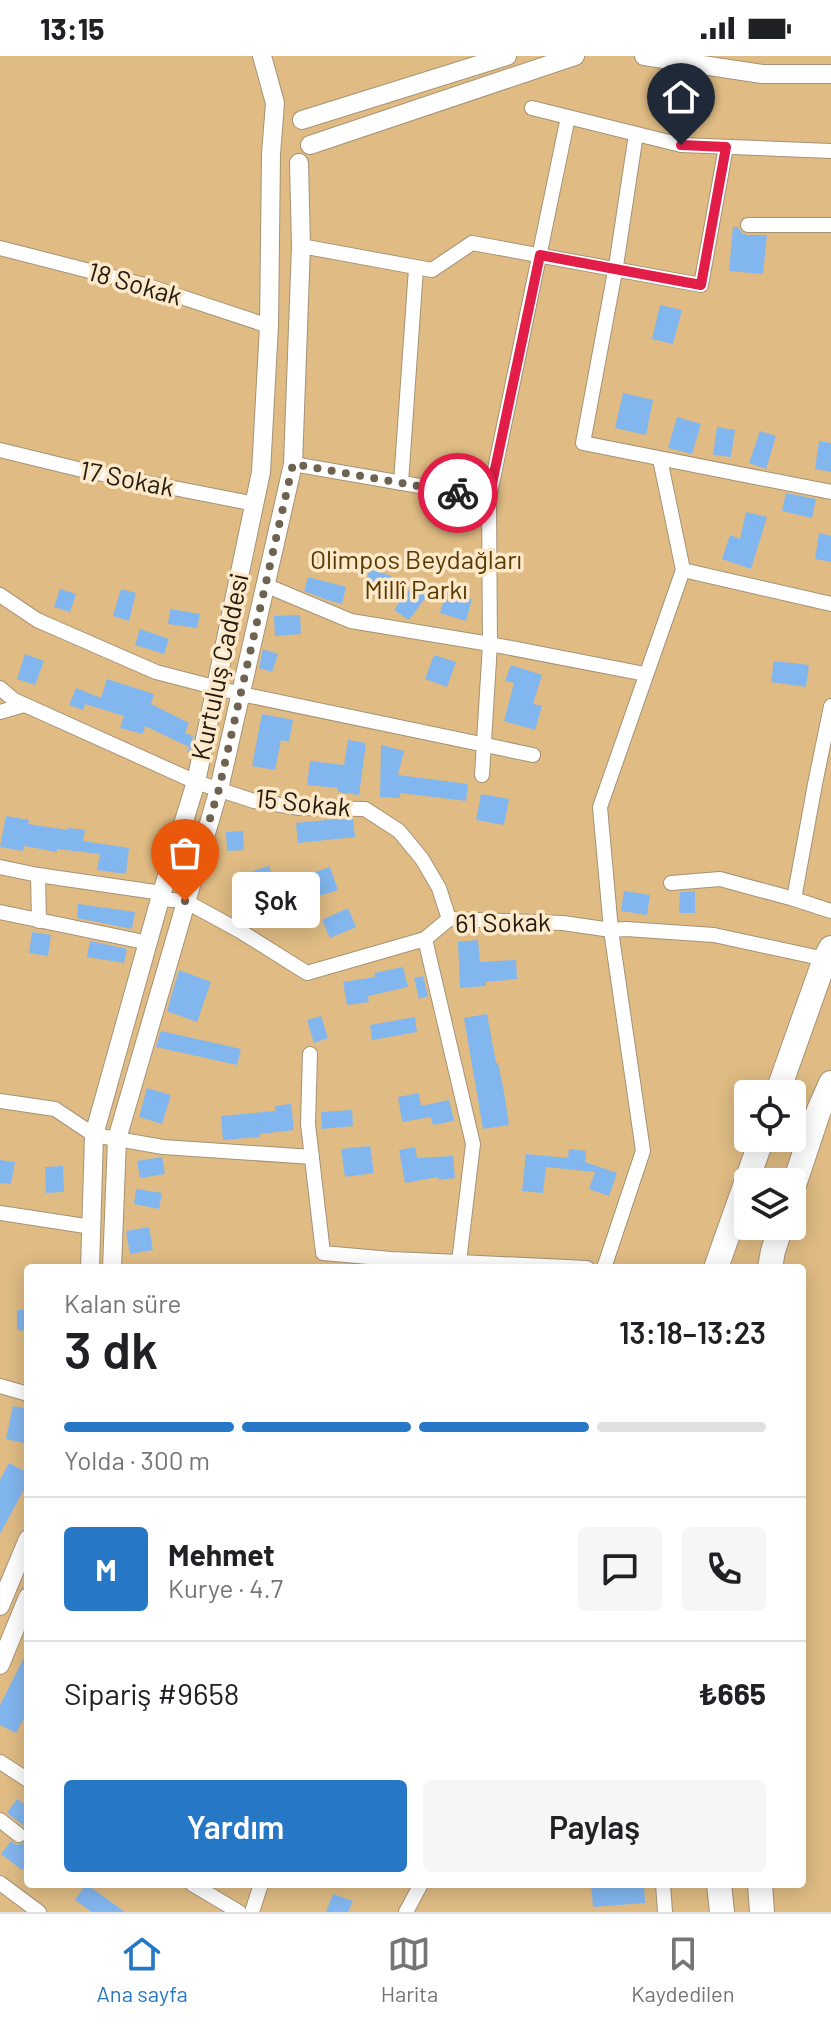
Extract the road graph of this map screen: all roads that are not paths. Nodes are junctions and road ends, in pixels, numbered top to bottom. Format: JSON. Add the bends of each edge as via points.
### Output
{"nodes":[{"id":1,"x":262,"y":56,"type":"edge"},
{"id":2,"x":507,"y":56,"type":"edge"},
{"id":3,"x":575,"y":56,"type":"edge"},
{"id":4,"x":644,"y":56,"type":"edge"},
{"id":5,"x":831,"y":74,"type":"edge"},
{"id":6,"x":532,"y":108,"type":"dead end"},
{"id":7,"x":285,"y":115,"type":"junction"},
{"id":8,"x":568,"y":117,"type":"junction"},
{"id":9,"x":636,"y":134,"type":"junction"},
{"id":10,"x":310,"y":145,"type":"junction"},
{"id":11,"x":726,"y":147,"type":"junction"},
{"id":12,"x":831,"y":151,"type":"edge"},
{"id":13,"x":271,"y":154,"type":"junction"},
{"id":14,"x":299,"y":163,"type":"junction"},
{"id":15,"x":748,"y":225,"type":"dead end"},
{"id":16,"x":831,"y":225,"type":"edge"},
{"id":17,"x":301,"y":246,"type":"junction"},
{"id":18,"x":0,"y":248,"type":"edge"},
{"id":19,"x":540,"y":255,"type":"junction"},
{"id":20,"x":416,"y":268,"type":"junction"},
{"id":21,"x":616,"y":269,"type":"junction"},
{"id":22,"x":269,"y":326,"type":"junction"},
{"id":23,"x":0,"y":450,"type":"edge"},
{"id":24,"x":660,"y":459,"type":"junction"},
{"id":25,"x":262,"y":463,"type":"junction"},
{"id":26,"x":293,"y":464,"type":"junction"},
{"id":27,"x":401,"y":483,"type":"junction"},
{"id":28,"x":831,"y":492,"type":"edge"},
{"id":29,"x":489,"y":498,"type":"junction"},
{"id":30,"x":255,"y":504,"type":"junction"},
{"id":31,"x":683,"y":570,"type":"junction"},
{"id":32,"x":265,"y":585,"type":"junction"},
{"id":33,"x":0,"y":595,"type":"edge"},
{"id":34,"x":831,"y":604,"type":"edge"},
{"id":35,"x":490,"y":644,"type":"junction"},
{"id":36,"x":645,"y":674,"type":"junction"},
{"id":37,"x":0,"y":688,"type":"edge"},
{"id":38,"x":216,"y":688,"type":"junction"},
{"id":39,"x":241,"y":694,"type":"junction"},
{"id":40,"x":24,"y":705,"type":"junction"},
{"id":41,"x":831,"y":706,"type":"edge"},
{"id":42,"x":0,"y":712,"type":"edge"},
{"id":43,"x":484,"y":745,"type":"junction"},
{"id":44,"x":533,"y":755,"type":"dead end"},
{"id":45,"x":482,"y":775,"type":"dead end"},
{"id":46,"x":196,"y":782,"type":"junction"},
{"id":47,"x":219,"y":789,"type":"junction"},
{"id":48,"x":0,"y":867,"type":"edge"},
{"id":49,"x":38,"y":875,"type":"junction"},
{"id":50,"x":671,"y":883,"type":"dead end"},
{"id":51,"x":161,"y":896,"type":"junction"},
{"id":52,"x":794,"y":899,"type":"junction"},
{"id":53,"x":185,"y":901,"type":"junction"},
{"id":54,"x":831,"y":911,"type":"edge"},
{"id":55,"x":0,"y":912,"type":"edge"},
{"id":56,"x":449,"y":919,"type":"junction"},
{"id":57,"x":39,"y":921,"type":"junction"},
{"id":58,"x":611,"y":930,"type":"junction"},
{"id":59,"x":425,"y":939,"type":"junction"},
{"id":60,"x":149,"y":943,"type":"junction"},
{"id":61,"x":828,"y":954,"type":"edge"},
{"id":62,"x":310,"y":1054,"type":"dead end"},
{"id":63,"x":782,"y":1080,"type":"edge"},
{"id":64,"x":831,"y":1083,"type":"edge"},
{"id":65,"x":0,"y":1101,"type":"edge"},
{"id":66,"x":94,"y":1135,"type":"junction"},
{"id":67,"x":117,"y":1139,"type":"junction"},
{"id":68,"x":757,"y":1152,"type":"edge"},
{"id":69,"x":312,"y":1157,"type":"junction"},
{"id":70,"x":800,"y":1168,"type":"edge"},
{"id":71,"x":0,"y":1213,"type":"edge"},
{"id":72,"x":92,"y":1227,"type":"junction"},
{"id":73,"x":777,"y":1240,"type":"edge"},
{"id":74,"x":323,"y":1253,"type":"junction"},
{"id":75,"x":459,"y":1262,"type":"junction"},
{"id":76,"x":90,"y":1264,"type":"edge"},
{"id":77,"x":112,"y":1264,"type":"edge"},
{"id":78,"x":320,"y":1264,"type":"edge"},
{"id":79,"x":391,"y":1264,"type":"edge"},
{"id":80,"x":502,"y":1264,"type":"edge"},
{"id":81,"x":605,"y":1264,"type":"edge"},
{"id":82,"x":717,"y":1264,"type":"edge"},
{"id":83,"x":771,"y":1264,"type":"edge"},
{"id":84,"x":0,"y":1386,"type":"edge"},
{"id":85,"x":24,"y":1393,"type":"edge"},
{"id":86,"x":24,"y":1546,"type":"edge"},
{"id":87,"x":5,"y":1578,"type":"edge"},
{"id":88,"x":0,"y":1606,"type":"edge"},
{"id":89,"x":24,"y":1607,"type":"edge"},
{"id":90,"x":0,"y":1665,"type":"edge"},
{"id":91,"x":0,"y":1762,"type":"edge"},
{"id":92,"x":24,"y":1777,"type":"edge"},
{"id":93,"x":0,"y":1820,"type":"edge"},
{"id":94,"x":19,"y":1835,"type":"dead end"},
{"id":95,"x":0,"y":1883,"type":"edge"},
{"id":96,"x":199,"y":1888,"type":"edge"},
{"id":97,"x":260,"y":1888,"type":"edge"},
{"id":98,"x":419,"y":1888,"type":"edge"},
{"id":99,"x":663,"y":1888,"type":"edge"},
{"id":100,"x":719,"y":1888,"type":"edge"},
{"id":101,"x":760,"y":1888,"type":"edge"},
{"id":102,"x":39,"y":1912,"type":"edge"},
{"id":103,"x":239,"y":1912,"type":"edge"},
{"id":104,"x":252,"y":1912,"type":"edge"},
{"id":105,"x":406,"y":1912,"type":"edge"},
{"id":106,"x":665,"y":1912,"type":"edge"},
{"id":107,"x":722,"y":1912,"type":"edge"},
{"id":108,"x":762,"y":1912,"type":"edge"}],
"edges":[{"from":1,"to":7,"type":"street","name":"Kurtuluş Caddesi"},
{"from":2,"to":7,"type":"street"},
{"from":3,"to":10,"type":"street"},
{"from":4,"to":5,"type":"street","via":[[762,74]]},
{"from":6,"to":8,"type":"street"},
{"from":7,"to":10,"type":"street"},
{"from":7,"to":13,"type":"street","name":"Kurtuluş Caddesi"},
{"from":8,"to":9,"type":"street"},
{"from":8,"to":19,"type":"street"},
{"from":9,"to":11,"type":"street","via":[[681,145]]},
{"from":9,"to":21,"type":"street"},
{"from":10,"to":14,"type":"street"},
{"from":11,"to":12,"type":"street"},
{"from":11,"to":21,"type":"street","via":[[701,285]]},
{"from":13,"to":14,"type":"street","via":[[281,165]]},
{"from":13,"to":22,"type":"street","name":"Kurtuluş Caddesi"},
{"from":14,"to":17,"type":"street","name":"Kurtuluş Caddesi"},
{"from":15,"to":16,"type":"street"},
{"from":17,"to":20,"type":"street"},
{"from":17,"to":26,"type":"street","name":"Kurtuluş Caddesi"},
{"from":18,"to":22,"type":"street","name":"18 Sokak","via":[[148,286]]},
{"from":19,"to":20,"type":"street","via":[[472,243],[432,270]]},
{"from":19,"to":21,"type":"street"},
{"from":19,"to":29,"type":"street"},
{"from":20,"to":27,"type":"street"},
{"from":21,"to":24,"type":"street","via":[[583,443]]},
{"from":22,"to":25,"type":"street","name":"Kurtuluş Caddesi"},
{"from":23,"to":30,"type":"street","name":"17 Sokak"},
{"from":24,"to":28,"type":"street"},
{"from":24,"to":31,"type":"street"},
{"from":25,"to":26,"type":"street"},
{"from":25,"to":30,"type":"street","name":"Kurtuluş Caddesi"},
{"from":26,"to":27,"type":"street"},
{"from":26,"to":32,"type":"street","name":"Kurtuluş Caddesi"},
{"from":27,"to":29,"type":"street"},
{"from":29,"to":35,"type":"street"},
{"from":30,"to":38,"type":"street","name":"Kurtuluş Caddesi"},
{"from":31,"to":34,"type":"street"},
{"from":31,"to":36,"type":"street"},
{"from":32,"to":35,"type":"street","via":[[351,621]]},
{"from":32,"to":39,"type":"street","name":"Kurtuluş Caddesi"},
{"from":33,"to":38,"type":"street","via":[[37,620],[156,672]]},
{"from":35,"to":36,"type":"street"},
{"from":35,"to":43,"type":"street"},
{"from":36,"to":58,"type":"street","via":[[600,807]]},
{"from":37,"to":40,"type":"street","name":"15 Sokak"},
{"from":38,"to":39,"type":"street"},
{"from":38,"to":46,"type":"street","name":"Kurtuluş Caddesi"},
{"from":39,"to":43,"type":"street"},
{"from":39,"to":47,"type":"street","name":"Kurtuluş Caddesi"},
{"from":40,"to":42,"type":"street"},
{"from":40,"to":46,"type":"street","name":"15 Sokak"},
{"from":41,"to":52,"type":"street"},
{"from":43,"to":44,"type":"street"},
{"from":43,"to":45,"type":"street"},
{"from":46,"to":47,"type":"street","name":"15 Sokak"},
{"from":46,"to":51,"type":"street","name":"Kurtuluş Caddesi"},
{"from":47,"to":53,"type":"street","name":"Kurtuluş Caddesi"},
{"from":47,"to":56,"type":"street","name":"15 Sokak","via":[[300,808],[365,809],[399,831],[422,859]]},
{"from":48,"to":49,"type":"street","name":"61 Sokak"},
{"from":49,"to":51,"type":"street","name":"61 Sokak"},
{"from":49,"to":57,"type":"street"},
{"from":50,"to":52,"type":"street","via":[[720,879]]},
{"from":51,"to":53,"type":"street","name":"61 Sokak"},
{"from":51,"to":60,"type":"street","name":"Kurtuluş Caddesi"},
{"from":52,"to":54,"type":"street"},
{"from":53,"to":59,"type":"street","name":"61 Sokak","via":[[307,973]]},
{"from":53,"to":67,"type":"street","name":"Kurtuluş Caddesi"},
{"from":55,"to":57,"type":"street"},
{"from":56,"to":58,"type":"street","name":"61 Sokak"},
{"from":56,"to":59,"type":"street","name":"61 Sokak"},
{"from":57,"to":60,"type":"street"},
{"from":58,"to":61,"type":"street","name":"61 Sokak","via":[[714,935]]},
{"from":58,"to":81,"type":"street","via":[[643,1151]]},
{"from":59,"to":75,"type":"street","via":[[473,1144]]},
{"from":60,"to":66,"type":"street","name":"Kurtuluş Caddesi"},
{"from":61,"to":63,"type":"highway"},
{"from":62,"to":69,"type":"street"},
{"from":64,"to":70,"type":"highway"},
{"from":65,"to":66,"type":"street","via":[[55,1109]]},
{"from":66,"to":67,"type":"street"},
{"from":66,"to":72,"type":"street","name":"Kurtuluş Caddesi"},
{"from":67,"to":69,"type":"street"},
{"from":67,"to":77,"type":"street","name":"Kurtuluş Caddesi"},
{"from":68,"to":82,"type":"highway"},
{"from":69,"to":74,"type":"street"},
{"from":71,"to":72,"type":"street"},
{"from":72,"to":76,"type":"street","name":"Kurtuluş Caddesi"},
{"from":73,"to":83,"type":"highway"},
{"from":74,"to":78,"type":"street"},
{"from":74,"to":79,"type":"street"},
{"from":75,"to":79,"type":"street"},
{"from":75,"to":80,"type":"street"},
{"from":84,"to":85,"type":"street"},
{"from":86,"to":87,"type":"street"},
{"from":87,"to":88,"type":"street"},
{"from":89,"to":90,"type":"street"},
{"from":91,"to":92,"type":"street"},
{"from":93,"to":94,"type":"street"},
{"from":95,"to":102,"type":"street"},
{"from":96,"to":103,"type":"street"},
{"from":97,"to":104,"type":"street"},
{"from":98,"to":105,"type":"street"},
{"from":99,"to":106,"type":"street"},
{"from":100,"to":107,"type":"highway"},
{"from":101,"to":108,"type":"highway"}]}
